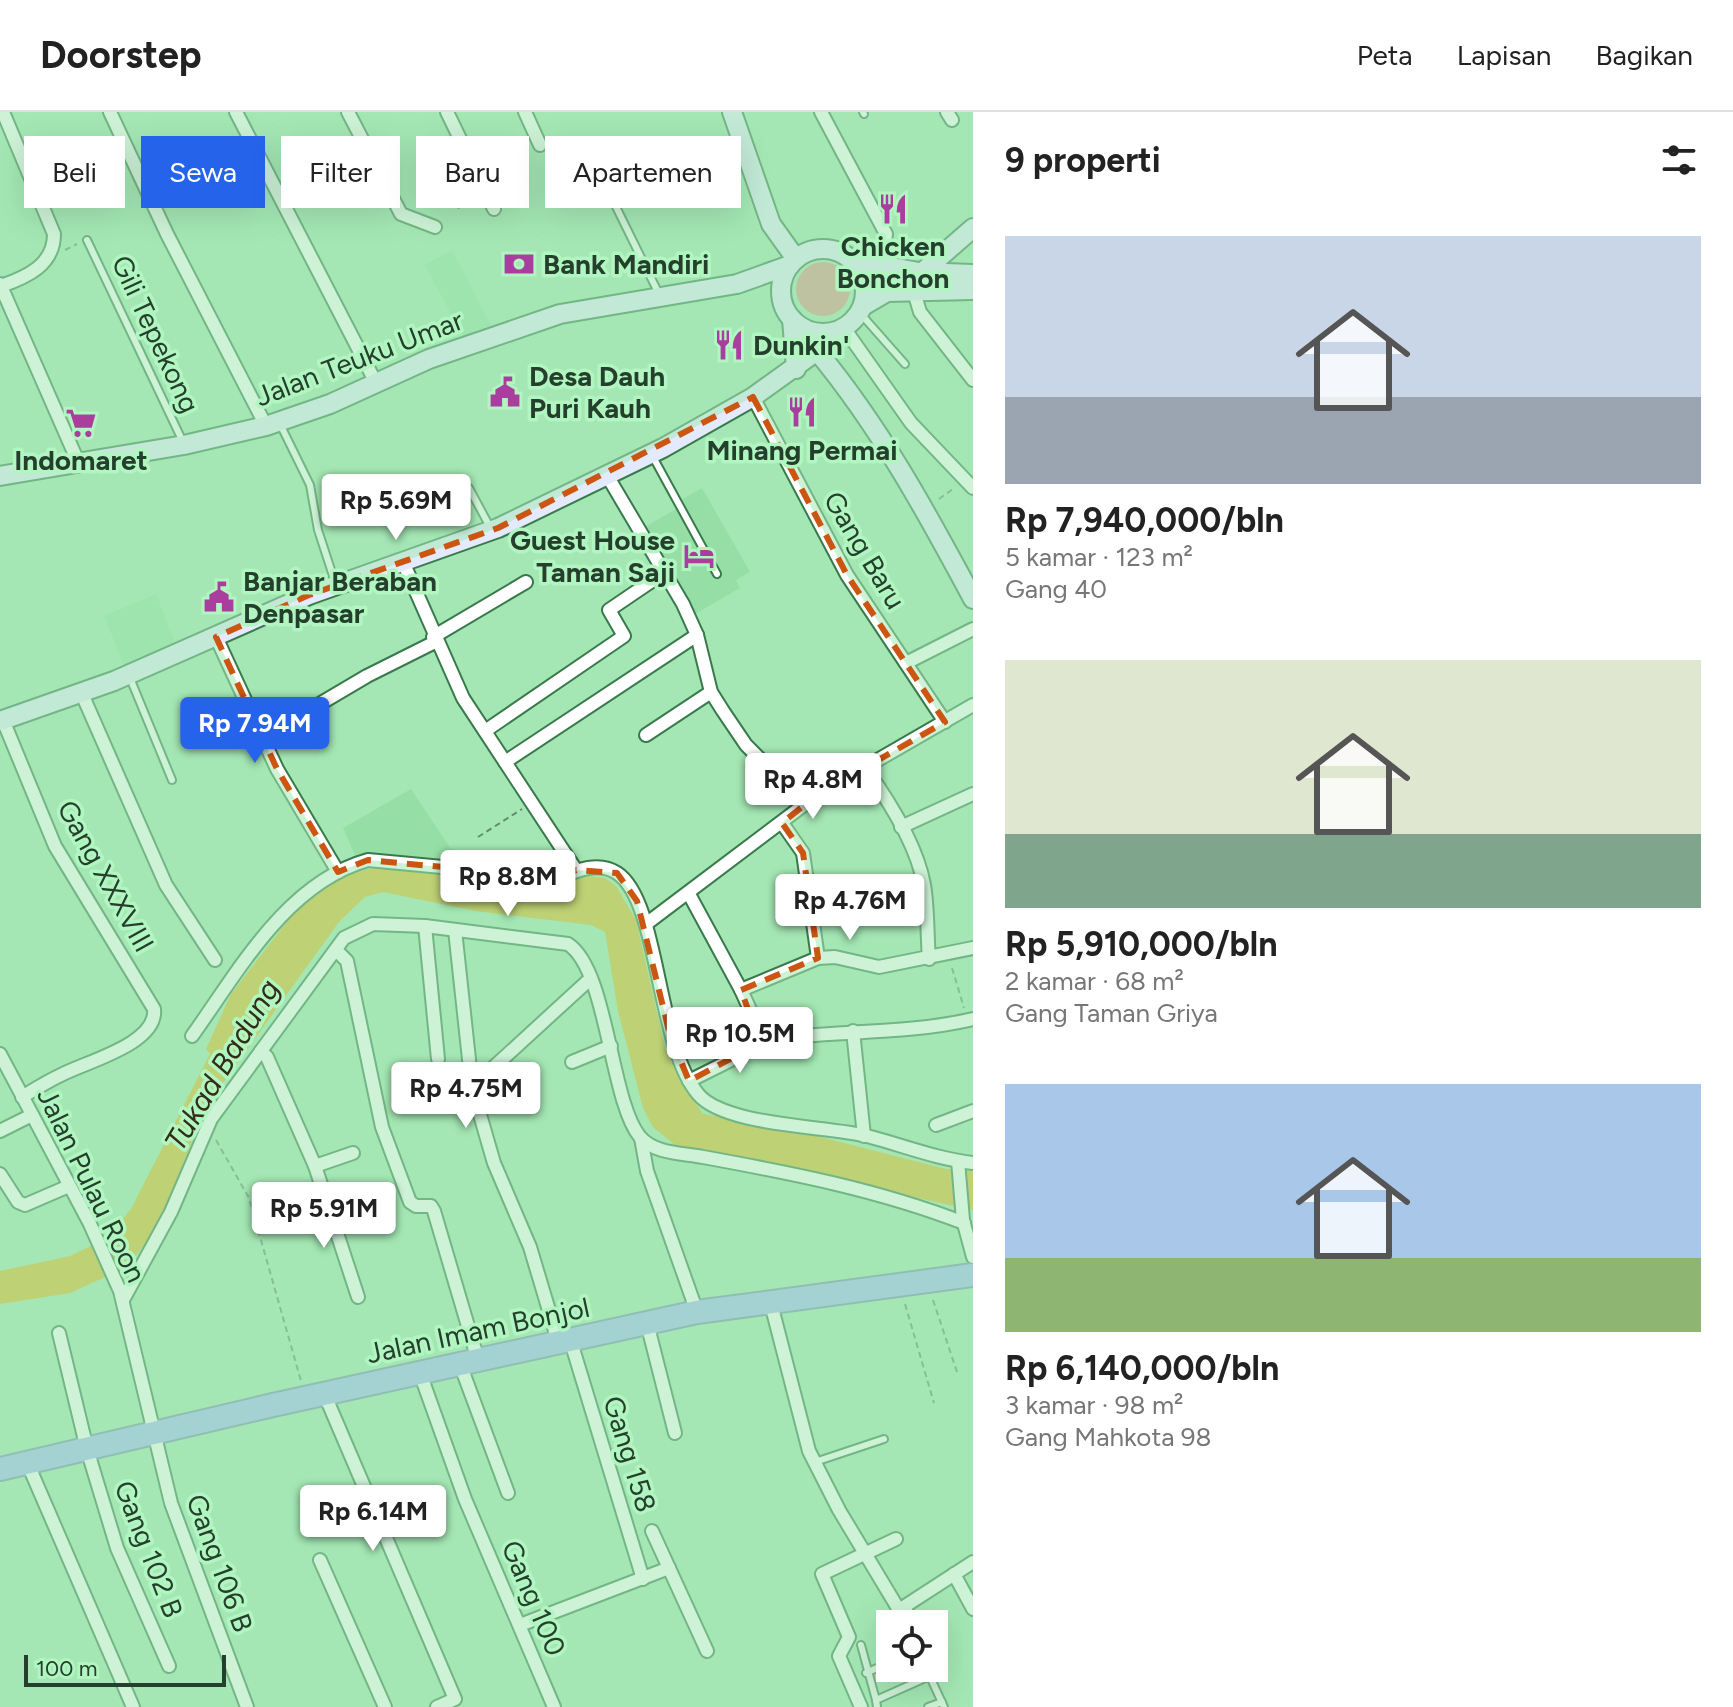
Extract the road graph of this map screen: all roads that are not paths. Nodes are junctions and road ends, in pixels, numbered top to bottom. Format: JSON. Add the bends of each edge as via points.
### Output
{"nodes":[{"id":1,"x":3,"y":112,"type":"edge"},
{"id":2,"x":110,"y":112,"type":"edge"},
{"id":3,"x":236,"y":112,"type":"edge"},
{"id":4,"x":348,"y":112,"type":"edge"},
{"id":5,"x":447,"y":112,"type":"edge"},
{"id":6,"x":525,"y":112,"type":"edge"},
{"id":7,"x":732,"y":112,"type":"edge"},
{"id":8,"x":821,"y":112,"type":"edge"},
{"id":9,"x":540,"y":145,"type":"dead end"},
{"id":10,"x":616,"y":208,"type":"edge"},
{"id":11,"x":494,"y":209,"type":"dead end"},
{"id":12,"x":435,"y":227,"type":"dead end"},
{"id":13,"x":973,"y":228,"type":"edge"},
{"id":14,"x":87,"y":240,"type":"road end"},
{"id":15,"x":852,"y":260,"type":"junction"},
{"id":16,"x":793,"y":262,"type":"junction"},
{"id":17,"x":882,"y":265,"type":"junction"},
{"id":18,"x":919,"y":272,"type":"junction"},
{"id":19,"x":973,"y":274,"type":"edge"},
{"id":20,"x":737,"y":284,"type":"junction"},
{"id":21,"x":0,"y":285,"type":"edge"},
{"id":22,"x":973,"y":290,"type":"edge"},
{"id":23,"x":914,"y":292,"type":"junction"},
{"id":24,"x":781,"y":296,"type":"junction"},
{"id":25,"x":660,"y":297,"type":"junction"},
{"id":26,"x":861,"y":310,"type":"junction"},
{"id":27,"x":792,"y":319,"type":"junction"},
{"id":28,"x":844,"y":328,"type":"junction"},
{"id":29,"x":819,"y":342,"type":"junction"},
{"id":30,"x":905,"y":364,"type":"dead end"},
{"id":31,"x":796,"y":369,"type":"junction"},
{"id":32,"x":973,"y":380,"type":"edge"},
{"id":33,"x":376,"y":383,"type":"junction"},
{"id":34,"x":753,"y":397,"type":"junction"},
{"id":35,"x":272,"y":424,"type":"junction"},
{"id":36,"x":184,"y":445,"type":"junction"},
{"id":37,"x":651,"y":454,"type":"junction"},
{"id":38,"x":79,"y":464,"type":"junction"},
{"id":39,"x":0,"y":476,"type":"edge"},
{"id":40,"x":608,"y":477,"type":"junction"},
{"id":41,"x":970,"y":483,"type":"edge"},
{"id":42,"x":469,"y":488,"type":"dead end"},
{"id":43,"x":491,"y":531,"type":"junction"},
{"id":44,"x":403,"y":562,"type":"junction"},
{"id":45,"x":665,"y":572,"type":"junction"},
{"id":46,"x":717,"y":574,"type":"dead end"},
{"id":47,"x":526,"y":582,"type":"dead end"},
{"id":48,"x":336,"y":585,"type":"junction"},
{"id":49,"x":973,"y":599,"type":"edge"},
{"id":50,"x":973,"y":629,"type":"edge"},
{"id":51,"x":697,"y":635,"type":"junction"},
{"id":52,"x":216,"y":637,"type":"junction"},
{"id":53,"x":434,"y":640,"type":"junction"},
{"id":54,"x":906,"y":663,"type":"junction"},
{"id":55,"x":128,"y":675,"type":"junction"},
{"id":56,"x":711,"y":692,"type":"junction"},
{"id":57,"x":82,"y":694,"type":"junction"},
{"id":58,"x":973,"y":705,"type":"edge"},
{"id":59,"x":2,"y":721,"type":"edge"},
{"id":60,"x":945,"y":722,"type":"junction"},
{"id":61,"x":485,"y":731,"type":"junction"},
{"id":62,"x":646,"y":735,"type":"dead end"},
{"id":63,"x":262,"y":738,"type":"junction"},
{"id":64,"x":505,"y":762,"type":"junction"},
{"id":65,"x":866,"y":769,"type":"junction"},
{"id":66,"x":172,"y":780,"type":"dead end"},
{"id":67,"x":973,"y":794,"type":"edge"},
{"id":68,"x":817,"y":795,"type":"junction"},
{"id":69,"x":782,"y":823,"type":"junction"},
{"id":70,"x":901,"y":827,"type":"junction"},
{"id":71,"x":576,"y":870,"type":"junction"},
{"id":72,"x":338,"y":872,"type":"junction"},
{"id":73,"x":689,"y":894,"type":"junction"},
{"id":74,"x":646,"y":924,"type":"junction"},
{"id":75,"x":425,"y":926,"type":"junction"},
{"id":76,"x":455,"y":930,"type":"junction"},
{"id":77,"x":973,"y":948,"type":"edge"},
{"id":78,"x":336,"y":950,"type":"junction"},
{"id":79,"x":818,"y":958,"type":"junction"},
{"id":80,"x":929,"y":959,"type":"junction"},
{"id":81,"x":215,"y":960,"type":"dead end"},
{"id":82,"x":590,"y":979,"type":"junction"},
{"id":83,"x":741,"y":990,"type":"junction"},
{"id":84,"x":970,"y":1020,"type":"edge"},
{"id":85,"x":853,"y":1031,"type":"junction"},
{"id":86,"x":192,"y":1036,"type":"dead end"},
{"id":87,"x":762,"y":1039,"type":"junction"},
{"id":88,"x":611,"y":1046,"type":"junction"},
{"id":89,"x":261,"y":1051,"type":"junction"},
{"id":90,"x":0,"y":1054,"type":"edge"},
{"id":91,"x":438,"y":1059,"type":"dead end"},
{"id":92,"x":572,"y":1062,"type":"dead end"},
{"id":93,"x":689,"y":1081,"type":"junction"},
{"id":94,"x":472,"y":1087,"type":"junction"},
{"id":95,"x":22,"y":1097,"type":"junction"},
{"id":96,"x":973,"y":1111,"type":"edge"},
{"id":97,"x":32,"y":1115,"type":"junction"},
{"id":98,"x":936,"y":1125,"type":"dead end"},
{"id":99,"x":0,"y":1131,"type":"edge"},
{"id":100,"x":864,"y":1136,"type":"junction"},
{"id":101,"x":641,"y":1138,"type":"junction"},
{"id":102,"x":353,"y":1153,"type":"dead end"},
{"id":103,"x":973,"y":1163,"type":"edge"},
{"id":104,"x":958,"y":1165,"type":"junction"},
{"id":105,"x":315,"y":1166,"type":"junction"},
{"id":106,"x":0,"y":1174,"type":"edge"},
{"id":107,"x":69,"y":1186,"type":"junction"},
{"id":108,"x":324,"y":1191,"type":"junction"},
{"id":109,"x":290,"y":1204,"type":"dead end"},
{"id":110,"x":963,"y":1222,"type":"junction"},
{"id":111,"x":973,"y":1257,"type":"edge"},
{"id":112,"x":973,"y":1275,"type":"edge"},
{"id":113,"x":121,"y":1296,"type":"junction"},
{"id":114,"x":358,"y":1297,"type":"dead end"},
{"id":115,"x":770,"y":1300,"type":"junction"},
{"id":116,"x":697,"y":1312,"type":"junction"},
{"id":117,"x":647,"y":1323,"type":"junction"},
{"id":118,"x":59,"y":1333,"type":"dead end"},
{"id":119,"x":565,"y":1343,"type":"junction"},
{"id":120,"x":469,"y":1362,"type":"junction"},
{"id":121,"x":420,"y":1373,"type":"junction"},
{"id":122,"x":316,"y":1395,"type":"junction"},
{"id":123,"x":675,"y":1433,"type":"dead end"},
{"id":124,"x":155,"y":1434,"type":"junction"},
{"id":125,"x":884,"y":1439,"type":"dead end"},
{"id":126,"x":87,"y":1449,"type":"junction"},
{"id":127,"x":27,"y":1462,"type":"junction"},
{"id":128,"x":815,"y":1462,"type":"junction"},
{"id":129,"x":0,"y":1469,"type":"edge"},
{"id":130,"x":508,"y":1493,"type":"dead end"},
{"id":131,"x":652,"y":1531,"type":"dead end"},
{"id":132,"x":896,"y":1539,"type":"dead end"},
{"id":133,"x":865,"y":1552,"type":"junction"},
{"id":134,"x":320,"y":1560,"type":"dead end"},
{"id":135,"x":973,"y":1562,"type":"edge"},
{"id":136,"x":669,"y":1568,"type":"junction"},
{"id":137,"x":954,"y":1574,"type":"junction"},
{"id":138,"x":643,"y":1579,"type":"junction"},
{"id":139,"x":901,"y":1609,"type":"joint"},
{"id":140,"x":973,"y":1609,"type":"edge"},
{"id":141,"x":520,"y":1625,"type":"junction"},
{"id":142,"x":861,"y":1645,"type":"dead end"},
{"id":143,"x":707,"y":1651,"type":"dead end"},
{"id":144,"x":169,"y":1666,"type":"dead end"},
{"id":145,"x":876,"y":1668,"type":"edge"},
{"id":146,"x":866,"y":1673,"type":"junction"},
{"id":147,"x":919,"y":1682,"type":"edge"},
{"id":148,"x":933,"y":1682,"type":"edge"},
{"id":149,"x":877,"y":1704,"type":"edge"},
{"id":150,"x":943,"y":1704,"type":"edge"},
{"id":151,"x":133,"y":1707,"type":"edge"},
{"id":152,"x":247,"y":1707,"type":"edge"},
{"id":153,"x":385,"y":1707,"type":"edge"},
{"id":154,"x":437,"y":1707,"type":"edge"},
{"id":155,"x":554,"y":1707,"type":"edge"},
{"id":156,"x":861,"y":1707,"type":"edge"},
{"id":157,"x":928,"y":1707,"type":"edge"}],
"edges":[{"from":1,"to":21,"type":"street","via":[[54,234],[46,260],[19,280]]},
{"from":2,"to":35,"type":"street","via":[[167,234]]},
{"from":3,"to":33,"type":"street"},
{"from":4,"to":12,"type":"street","via":[[401,214]]},
{"from":5,"to":11,"type":"street"},
{"from":6,"to":9,"type":"street"},
{"from":7,"to":16,"type":"street","via":[[771,224]]},
{"from":8,"to":17,"type":"street","via":[[886,234]]},
{"from":10,"to":25,"type":"lane"},
{"from":13,"to":18,"type":"street"},
{"from":14,"to":36,"type":"lane","name":"Gili Tepekong"},
{"from":15,"to":16,"type":"street","via":[[824,249]]},
{"from":15,"to":17,"type":"street"},
{"from":15,"to":26,"type":"street","via":[[864,282]]},
{"from":16,"to":20,"type":"street","name":"Jalan Teuku Umar"},
{"from":16,"to":24,"type":"street"},
{"from":17,"to":18,"type":"street"},
{"from":18,"to":19,"type":"street"},
{"from":18,"to":23,"type":"street"},
{"from":20,"to":24,"type":"street","name":"Jalan Teuku Umar"},
{"from":20,"to":25,"type":"street","name":"Jalan Teuku Umar"},
{"from":21,"to":38,"type":"street"},
{"from":22,"to":23,"type":"street"},
{"from":23,"to":26,"type":"street","via":[[887,292]]},
{"from":23,"to":32,"type":"street","via":[[920,312]]},
{"from":24,"to":27,"type":"street"},
{"from":25,"to":33,"type":"street","name":"Jalan Teuku Umar","via":[[560,314],[441,354]]},
{"from":26,"to":28,"type":"street"},
{"from":26,"to":30,"type":"lane"},
{"from":27,"to":29,"type":"street"},
{"from":27,"to":31,"type":"street"},
{"from":28,"to":29,"type":"street"},
{"from":28,"to":41,"type":"street","via":[[911,423]]},
{"from":29,"to":31,"type":"street"},
{"from":29,"to":49,"type":"street","via":[[925,509]]},
{"from":31,"to":34,"type":"street"},
{"from":33,"to":35,"type":"street","name":"Jalan Teuku Umar"},
{"from":34,"to":37,"type":"street"},
{"from":34,"to":54,"type":"street","name":"Gang Baru","via":[[847,575]]},
{"from":35,"to":36,"type":"street","name":"Jalan Teuku Umar"},
{"from":35,"to":48,"type":"lane","via":[[313,492],[318,530]]},
{"from":36,"to":38,"type":"street","name":"Jalan Teuku Umar"},
{"from":37,"to":40,"type":"street"},
{"from":37,"to":46,"type":"lane"},
{"from":38,"to":39,"type":"street","name":"Jalan Teuku Umar"},
{"from":40,"to":43,"type":"street"},
{"from":40,"to":45,"type":"street"},
{"from":42,"to":43,"type":"lane"},
{"from":43,"to":44,"type":"street"},
{"from":44,"to":48,"type":"street"},
{"from":44,"to":53,"type":"street"},
{"from":45,"to":51,"type":"street"},
{"from":45,"to":61,"type":"street","via":[[609,610],[624,636]]},
{"from":47,"to":53,"type":"street"},
{"from":48,"to":52,"type":"street"},
{"from":50,"to":54,"type":"street"},
{"from":51,"to":56,"type":"street"},
{"from":51,"to":64,"type":"street"},
{"from":52,"to":55,"type":"street"},
{"from":52,"to":63,"type":"street"},
{"from":53,"to":61,"type":"street"},
{"from":53,"to":63,"type":"street"},
{"from":54,"to":60,"type":"street","name":"Gang Baru"},
{"from":55,"to":57,"type":"street"},
{"from":55,"to":66,"type":"lane"},
{"from":56,"to":62,"type":"street"},
{"from":56,"to":68,"type":"street","via":[[746,745],[768,767]]},
{"from":57,"to":59,"type":"street"},
{"from":57,"to":81,"type":"street","via":[[166,885]]},
{"from":58,"to":60,"type":"street"},
{"from":59,"to":95,"type":"street","name":"Gang XXXVIII","via":[[55,846],[155,1016],[140,1036]]},
{"from":60,"to":65,"type":"street"},
{"from":61,"to":64,"type":"street"},
{"from":63,"to":72,"type":"street"},
{"from":64,"to":71,"type":"street"},
{"from":65,"to":68,"type":"street"},
{"from":65,"to":70,"type":"street"},
{"from":67,"to":70,"type":"street"},
{"from":68,"to":69,"type":"street"},
{"from":69,"to":73,"type":"street"},
{"from":69,"to":79,"type":"street","via":[[803,853]]},
{"from":70,"to":80,"type":"street","via":[[924,884]]},
{"from":71,"to":72,"type":"street","via":[[559,878],[368,860]]},
{"from":71,"to":74,"type":"street","via":[[591,867],[617,873]]},
{"from":72,"to":86,"type":"street","via":[[284,914]]},
{"from":73,"to":74,"type":"street"},
{"from":73,"to":83,"type":"street"},
{"from":74,"to":93,"type":"street","via":[[670,1035]]},
{"from":75,"to":76,"type":"street"},
{"from":75,"to":78,"type":"street","via":[[368,925],[344,938]]},
{"from":75,"to":91,"type":"street"},
{"from":76,"to":82,"type":"street","via":[[568,944]]},
{"from":76,"to":94,"type":"street","name":"Gang 158"},
{"from":77,"to":80,"type":"street"},
{"from":78,"to":89,"type":"street"},
{"from":78,"to":120,"type":"street","via":[[347,961],[382,1127],[410,1202],[434,1211]]},
{"from":79,"to":80,"type":"street","via":[[879,967]]},
{"from":79,"to":83,"type":"street"},
{"from":82,"to":88,"type":"street"},
{"from":82,"to":94,"type":"street"},
{"from":83,"to":87,"type":"street"},
{"from":84,"to":85,"type":"street","via":[[936,1028]]},
{"from":85,"to":87,"type":"street"},
{"from":85,"to":100,"type":"street"},
{"from":87,"to":93,"type":"street","via":[[759,1046]]},
{"from":88,"to":92,"type":"street"},
{"from":88,"to":101,"type":"street","via":[[632,1125]]},
{"from":89,"to":105,"type":"street"},
{"from":89,"to":113,"type":"street","via":[[207,1128],[171,1212]]},
{"from":90,"to":95,"type":"street","name":"Jalan Pulau Roon"},
{"from":93,"to":100,"type":"street","via":[[715,1106],[751,1118]]},
{"from":94,"to":119,"type":"street","name":"Gang 158","via":[[494,1163]]},
{"from":95,"to":97,"type":"street","name":"Jalan Pulau Roon"},
{"from":96,"to":98,"type":"street"},
{"from":97,"to":99,"type":"street"},
{"from":97,"to":107,"type":"street","name":"Jalan Pulau Roon"},
{"from":100,"to":104,"type":"street"},
{"from":101,"to":110,"type":"street","via":[[653,1148],[878,1194]]},
{"from":101,"to":116,"type":"street","via":[[647,1171]]},
{"from":102,"to":105,"type":"street"},
{"from":103,"to":104,"type":"street"},
{"from":104,"to":110,"type":"street"},
{"from":105,"to":108,"type":"street"},
{"from":106,"to":107,"type":"street","via":[[25,1205]]},
{"from":107,"to":113,"type":"street","name":"Jalan Pulau Roon"},
{"from":108,"to":109,"type":"street"},
{"from":108,"to":114,"type":"street"},
{"from":110,"to":111,"type":"street"},
{"from":112,"to":115,"type":"highway","name":"Jalan Imam Bonjol"},
{"from":113,"to":124,"type":"street","name":"Jalan Pulau Roon"},
{"from":115,"to":116,"type":"highway","name":"Jalan Imam Bonjol"},
{"from":115,"to":128,"type":"street"},
{"from":116,"to":117,"type":"highway","name":"Jalan Imam Bonjol"},
{"from":117,"to":119,"type":"highway","name":"Jalan Imam Bonjol"},
{"from":117,"to":123,"type":"street"},
{"from":118,"to":126,"type":"street","name":"Gang 102 B"},
{"from":119,"to":120,"type":"highway","name":"Jalan Imam Bonjol"},
{"from":119,"to":138,"type":"street","name":"Gang 158"},
{"from":120,"to":121,"type":"highway","name":"Jalan Imam Bonjol"},
{"from":120,"to":130,"type":"street"},
{"from":121,"to":122,"type":"highway","name":"Jalan Imam Bonjol"},
{"from":121,"to":141,"type":"street","name":"Gang 100","via":[[465,1499]]},
{"from":122,"to":124,"type":"highway","name":"Jalan Imam Bonjol"},
{"from":122,"to":154,"type":"street","via":[[455,1699]]},
{"from":124,"to":126,"type":"highway","name":"Jalan Imam Bonjol"},
{"from":124,"to":152,"type":"street","name":"Gang 106 B","via":[[181,1532]]},
{"from":125,"to":128,"type":"lane"},
{"from":126,"to":127,"type":"highway","name":"Jalan Imam Bonjol"},
{"from":126,"to":144,"type":"street","name":"Gang 102 B","via":[[117,1548]]},
{"from":127,"to":129,"type":"highway","name":"Jalan Imam Bonjol"},
{"from":127,"to":151,"type":"street"},
{"from":128,"to":133,"type":"street"},
{"from":131,"to":136,"type":"street"},
{"from":132,"to":133,"type":"street"},
{"from":133,"to":139,"type":"street"},
{"from":133,"to":156,"type":"street","via":[[822,1577],[849,1637],[839,1656]]},
{"from":134,"to":153,"type":"street"},
{"from":135,"to":137,"type":"street"},
{"from":136,"to":138,"type":"street"},
{"from":136,"to":143,"type":"street"},
{"from":137,"to":139,"type":"street"},
{"from":137,"to":140,"type":"street"},
{"from":138,"to":141,"type":"street"},
{"from":141,"to":155,"type":"street","name":"Gang 100"},
{"from":142,"to":146,"type":"lane"},
{"from":145,"to":146,"type":"lane"},
{"from":146,"to":149,"type":"lane"},
{"from":147,"to":149,"type":"lane"},
{"from":148,"to":150,"type":"lane"},
{"from":150,"to":157,"type":"lane"}]}
